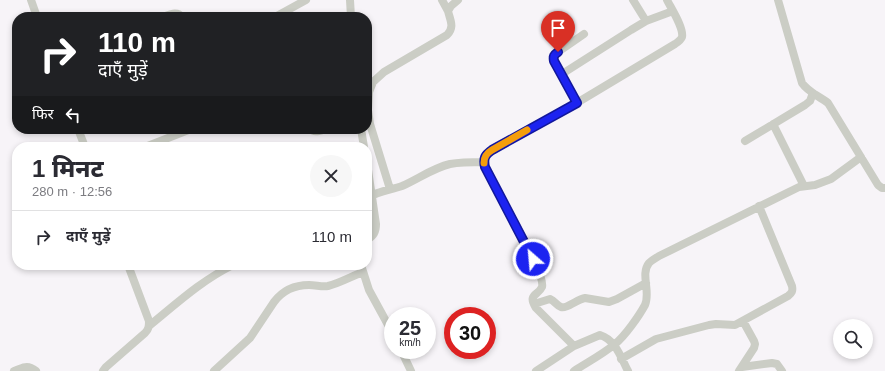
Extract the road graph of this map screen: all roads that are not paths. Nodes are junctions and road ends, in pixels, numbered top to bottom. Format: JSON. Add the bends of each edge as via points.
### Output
{"nodes":[{"id":1,"x":31,"y":0,"type":"edge"},
{"id":2,"x":306,"y":0,"type":"edge"},
{"id":3,"x":350,"y":0,"type":"edge"},
{"id":4,"x":442,"y":0,"type":"edge"},
{"id":5,"x":458,"y":0,"type":"edge"},
{"id":6,"x":633,"y":0,"type":"edge"},
{"id":7,"x":668,"y":0,"type":"edge"},
{"id":8,"x":778,"y":0,"type":"edge"},
{"id":9,"x":448,"y":11,"type":"junction"},
{"id":10,"x":673,"y":11,"type":"junction"},
{"id":11,"x":35,"y":12,"type":"edge"},
{"id":12,"x":284,"y":12,"type":"edge"},
{"id":13,"x":351,"y":12,"type":"edge"},
{"id":14,"x":646,"y":21,"type":"junction"},
{"id":15,"x":584,"y":34,"type":"dead end"},
{"id":16,"x":562,"y":74,"type":"junction"},
{"id":17,"x":372,"y":84,"type":"edge"},
{"id":18,"x":813,"y":93,"type":"junction"},
{"id":19,"x":577,"y":103,"type":"junction"},
{"id":20,"x":774,"y":124,"type":"junction"},
{"id":21,"x":372,"y":132,"type":"edge"},
{"id":22,"x":178,"y":134,"type":"edge"},
{"id":23,"x":745,"y":141,"type":"dead end"},
{"id":24,"x":158,"y":142,"type":"edge"},
{"id":25,"x":861,"y":157,"type":"junction"},
{"id":26,"x":484,"y":162,"type":"junction"},
{"id":27,"x":804,"y":186,"type":"junction"},
{"id":28,"x":885,"y":188,"type":"edge"},
{"id":29,"x":390,"y":189,"type":"junction"},
{"id":30,"x":374,"y":194,"type":"edge"},
{"id":31,"x":759,"y":206,"type":"junction"},
{"id":32,"x":372,"y":235,"type":"edge"},
{"id":33,"x":130,"y":270,"type":"edge"},
{"id":34,"x":223,"y":270,"type":"edge"},
{"id":35,"x":358,"y":270,"type":"edge"},
{"id":36,"x":363,"y":270,"type":"edge"},
{"id":37,"x":646,"y":283,"type":"junction"},
{"id":38,"x":534,"y":304,"type":"junction"},
{"id":39,"x":384,"y":318,"type":"edge"},
{"id":40,"x":743,"y":321,"type":"junction"},
{"id":41,"x":149,"y":326,"type":"junction"},
{"id":42,"x":614,"y":345,"type":"junction"},
{"id":43,"x":574,"y":346,"type":"junction"},
{"id":44,"x":405,"y":359,"type":"edge"},
{"id":45,"x":621,"y":359,"type":"junction"},
{"id":46,"x":104,"y":369,"type":"edge"},
{"id":47,"x":740,"y":369,"type":"edge"},
{"id":48,"x":574,"y":370,"type":"edge"},
{"id":49,"x":14,"y":371,"type":"edge"},
{"id":50,"x":36,"y":371,"type":"edge"},
{"id":51,"x":96,"y":371,"type":"edge"},
{"id":52,"x":214,"y":371,"type":"edge"},
{"id":53,"x":411,"y":371,"type":"edge"},
{"id":54,"x":536,"y":371,"type":"edge"},
{"id":55,"x":628,"y":371,"type":"edge"},
{"id":56,"x":782,"y":371,"type":"edge"}],
"edges":[{"from":1,"to":11,"type":"street"},
{"from":2,"to":12,"type":"street"},
{"from":3,"to":13,"type":"street"},
{"from":4,"to":9,"type":"street"},
{"from":5,"to":9,"type":"street"},
{"from":6,"to":14,"type":"street"},
{"from":7,"to":10,"type":"street"},
{"from":8,"to":18,"type":"street","via":[[802,83]]},
{"from":9,"to":17,"type":"street","via":[[452,29],[447,35],[384,72]]},
{"from":10,"to":14,"type":"street"},
{"from":10,"to":19,"type":"street","via":[[682,30],[680,40]]},
{"from":14,"to":16,"type":"street"},
{"from":15,"to":16,"type":"street","via":[[554,55],[554,61]]},
{"from":16,"to":19,"type":"street"},
{"from":18,"to":20,"type":"street","via":[[808,103]]},
{"from":18,"to":25,"type":"street","via":[[828,103]]},
{"from":19,"to":26,"type":"street","via":[[492,150],[484,158]]},
{"from":20,"to":23,"type":"street"},
{"from":20,"to":27,"type":"street"},
{"from":21,"to":29,"type":"street"},
{"from":22,"to":24,"type":"street"},
{"from":25,"to":27,"type":"street","via":[[831,179]]},
{"from":25,"to":28,"type":"street","via":[[878,185]]},
{"from":26,"to":29,"type":"street","via":[[448,164]]},
{"from":26,"to":38,"type":"street","via":[[540,276],[542,287],[533,297]]},
{"from":27,"to":31,"type":"street"},
{"from":29,"to":30,"type":"street"},
{"from":30,"to":32,"type":"street","via":[[376,230]]},
{"from":31,"to":37,"type":"street","via":[[653,260],[647,268]]},
{"from":31,"to":40,"type":"street","via":[[792,286],[792,293]]},
{"from":33,"to":41,"type":"street"},
{"from":34,"to":41,"type":"street","via":[[201,284]]},
{"from":35,"to":52,"type":"street","via":[[326,286],[301,286],[284,291],[250,338]]},
{"from":36,"to":39,"type":"street","via":[[369,290]]},
{"from":37,"to":38,"type":"street","via":[[609,302],[581,298],[562,308],[550,299]]},
{"from":37,"to":42,"type":"street","via":[[645,304],[625,334]]},
{"from":38,"to":43,"type":"street"},
{"from":40,"to":45,"type":"street","via":[[735,325],[709,325],[656,339]]},
{"from":40,"to":47,"type":"street","via":[[755,344]]},
{"from":41,"to":46,"type":"street","via":[[146,333]]},
{"from":42,"to":43,"type":"street","via":[[600,335]]},
{"from":42,"to":45,"type":"street"},
{"from":42,"to":48,"type":"street"},
{"from":43,"to":54,"type":"street"},
{"from":44,"to":53,"type":"street"},
{"from":45,"to":55,"type":"street"},
{"from":46,"to":51,"type":"street"},
{"from":47,"to":56,"type":"street","via":[[772,363],[777,364]]},
{"from":49,"to":50,"type":"street","via":[[30,367]]}]}
